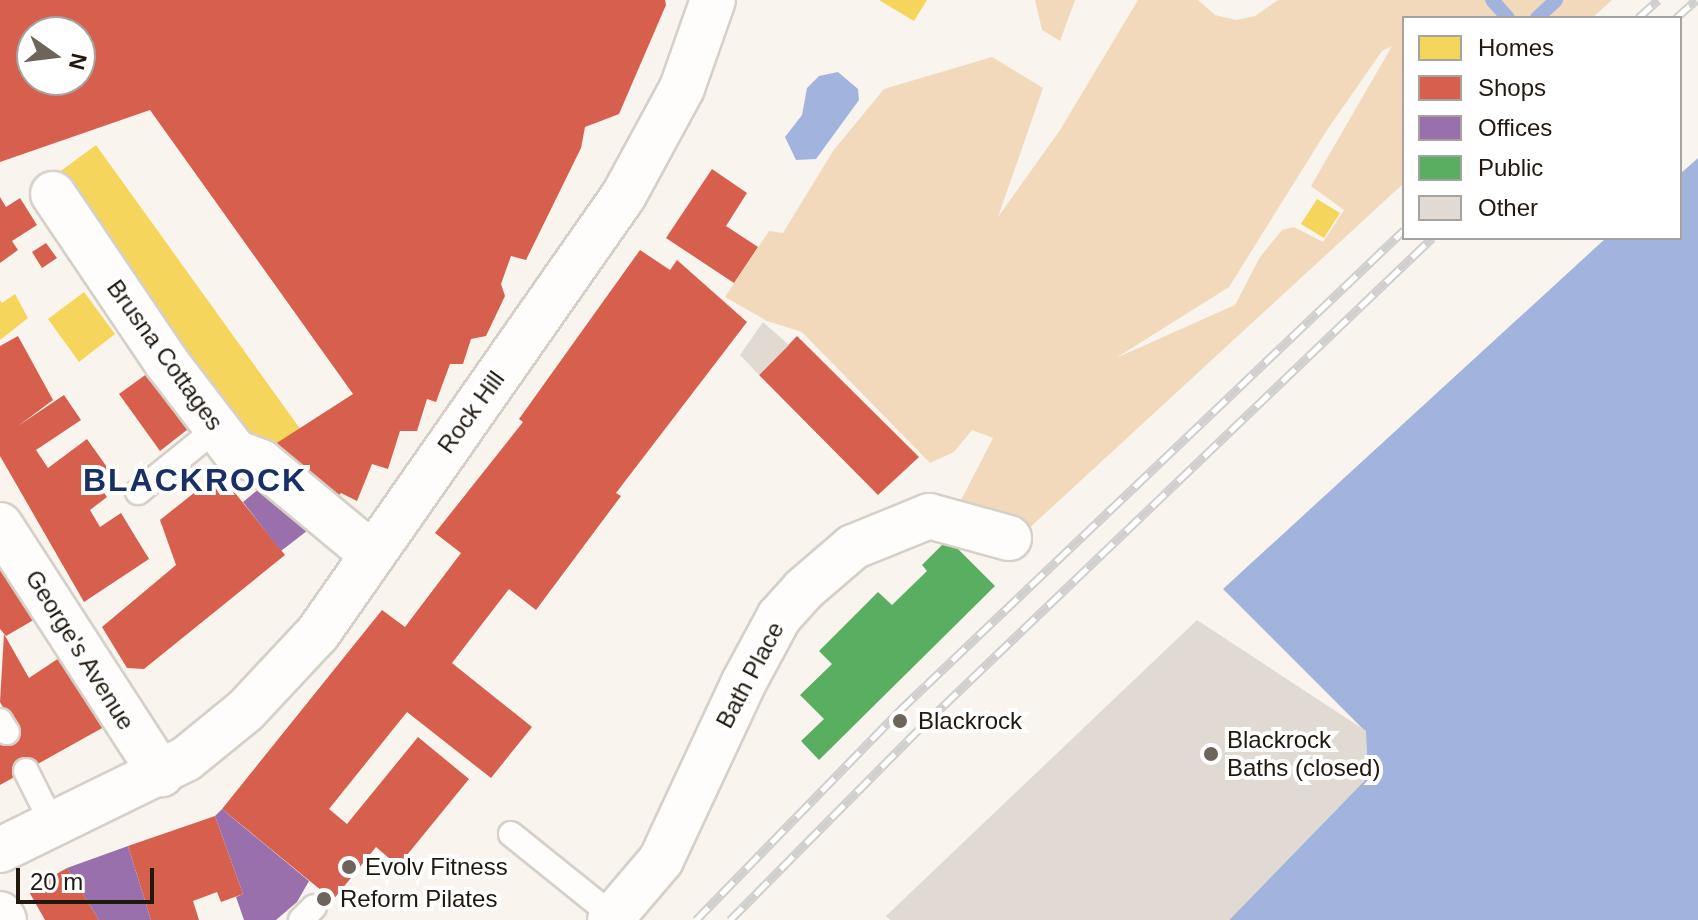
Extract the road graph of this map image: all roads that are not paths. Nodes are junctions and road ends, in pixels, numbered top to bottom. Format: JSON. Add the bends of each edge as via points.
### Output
{"nodes":[{"id":1,"x":713,"y":0,"type":"edge"},
{"id":2,"x":53,"y":194,"type":"dead end"},
{"id":3,"x":217,"y":428,"type":"junction"},
{"id":4,"x":138,"y":492,"type":"dead end"},
{"id":5,"x":0,"y":525,"type":"edge"},
{"id":6,"x":1009,"y":538,"type":"dead end"},
{"id":7,"x":372,"y":554,"type":"junction"},
{"id":8,"x":26,"y":771,"type":"dead end"},
{"id":9,"x":161,"y":774,"type":"junction"},
{"id":10,"x":52,"y":823,"type":"junction"},
{"id":11,"x":511,"y":834,"type":"dead end"},
{"id":12,"x":0,"y":850,"type":"edge"},
{"id":13,"x":0,"y":914,"type":"edge"},
{"id":14,"x":612,"y":918,"type":"edge"},
{"id":15,"x":4,"y":920,"type":"edge"}],
"edges":[{"from":1,"to":7,"type":"street","name":"Rock Hill","via":[[682,88],[624,195]]},
{"from":2,"to":3,"type":"street","name":"Brusna Cottages"},
{"from":3,"to":4,"type":"lane"},
{"from":3,"to":7,"type":"street","name":"Brusna Cottages","via":[[235,452],[261,462]]},
{"from":5,"to":9,"type":"street","name":"George's Avenue"},
{"from":6,"to":14,"type":"street","name":"Bath Place","via":[[929,516],[853,547],[803,590],[779,617],[744,682],[661,860]]},
{"from":7,"to":9,"type":"street","name":"Rock Hill","via":[[318,633],[246,710]]},
{"from":8,"to":10,"type":"lane"},
{"from":9,"to":10,"type":"street","name":"Rock Hill"},
{"from":10,"to":12,"type":"street","name":"Rock Hill"},
{"from":11,"to":14,"type":"lane"},
{"from":13,"to":15,"type":"street"}]}
